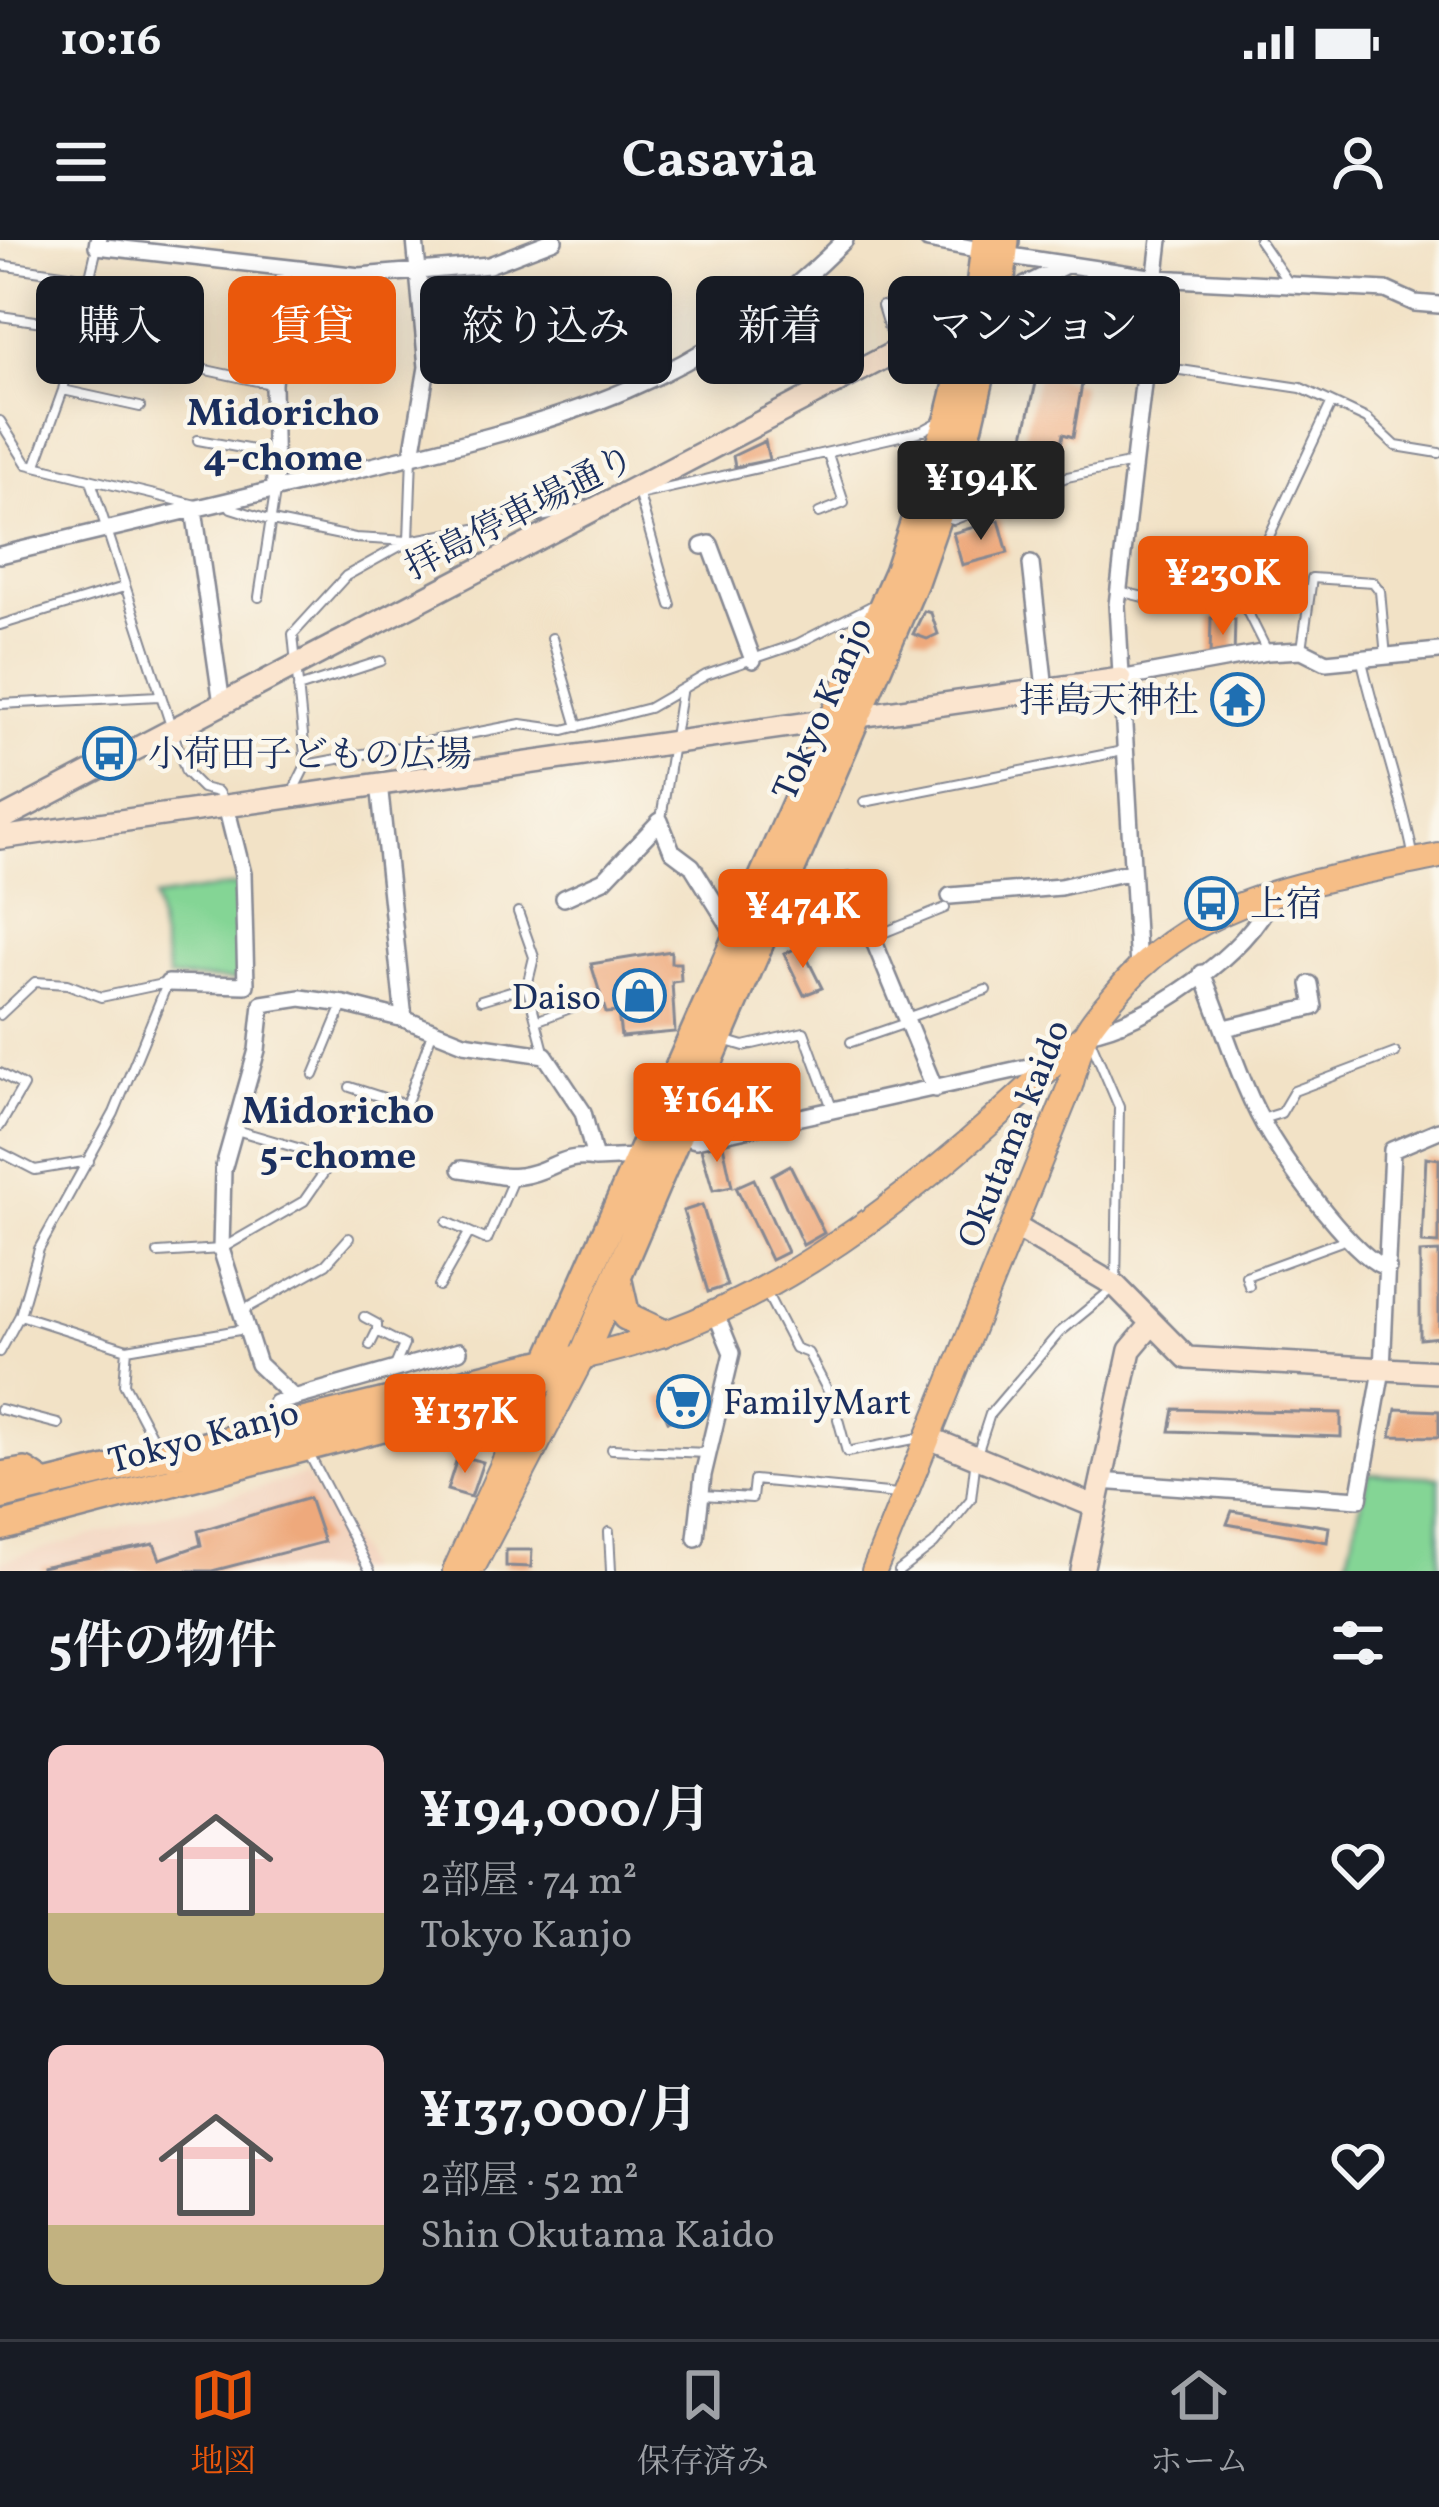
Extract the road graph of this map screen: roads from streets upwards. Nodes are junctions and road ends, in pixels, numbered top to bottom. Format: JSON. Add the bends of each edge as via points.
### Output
{"nodes":[{"id":1,"x":415,"y":240,"type":"edge"},
{"id":2,"x":554,"y":240,"type":"edge"},
{"id":3,"x":845,"y":240,"type":"edge"},
{"id":4,"x":928,"y":240,"type":"edge"},
{"id":5,"x":1160,"y":240,"type":"edge"},
{"id":6,"x":98,"y":243,"type":"edge"},
{"id":7,"x":995,"y":246,"type":"edge"},
{"id":8,"x":1069,"y":264,"type":"junction"},
{"id":9,"x":285,"y":268,"type":"junction"},
{"id":10,"x":418,"y":274,"type":"junction"},
{"id":11,"x":991,"y":276,"type":"edge"},
{"id":12,"x":1044,"y":276,"type":"edge"},
{"id":13,"x":1144,"y":276,"type":"edge"},
{"id":14,"x":1156,"y":276,"type":"edge"},
{"id":15,"x":1180,"y":280,"type":"edge"},
{"id":16,"x":1439,"y":305,"type":"edge"},
{"id":17,"x":888,"y":355,"type":"edge"},
{"id":18,"x":961,"y":384,"type":"edge"},
{"id":19,"x":979,"y":384,"type":"edge"},
{"id":20,"x":1145,"y":384,"type":"edge"},
{"id":21,"x":412,"y":455,"type":"junction"},
{"id":22,"x":275,"y":489,"type":"junction"},
{"id":23,"x":199,"y":508,"type":"junction"},
{"id":24,"x":701,"y":546,"type":"dead end"},
{"id":25,"x":0,"y":555,"type":"edge"},
{"id":26,"x":1030,"y":564,"type":"dead end"},
{"id":27,"x":1439,"y":651,"type":"edge"},
{"id":28,"x":752,"y":660,"type":"road end"},
{"id":29,"x":1120,"y":679,"type":"junction"},
{"id":30,"x":1045,"y":689,"type":"junction"},
{"id":31,"x":222,"y":704,"type":"junction"},
{"id":32,"x":849,"y":717,"type":"junction"},
{"id":33,"x":379,"y":783,"type":"junction"},
{"id":34,"x":226,"y":806,"type":"junction"},
{"id":35,"x":0,"y":820,"type":"edge"},
{"id":36,"x":0,"y":838,"type":"edge"},
{"id":37,"x":1426,"y":859,"type":"edge"},
{"id":38,"x":1132,"y":871,"type":"junction"},
{"id":39,"x":849,"y":881,"type":"dead end"},
{"id":40,"x":1274,"y":891,"type":"junction"},
{"id":41,"x":564,"y":898,"type":"dead end"},
{"id":42,"x":947,"y":902,"type":"road end"},
{"id":43,"x":737,"y":938,"type":"junction"},
{"id":44,"x":1138,"y":968,"type":"junction"},
{"id":45,"x":1202,"y":973,"type":"junction"},
{"id":46,"x":168,"y":983,"type":"road end"},
{"id":47,"x":1310,"y":984,"type":"dead end"},
{"id":48,"x":404,"y":1018,"type":"junction"},
{"id":49,"x":1225,"y":1028,"type":"junction"},
{"id":50,"x":1086,"y":1033,"type":"junction"},
{"id":51,"x":1048,"y":1070,"type":"junction"},
{"id":52,"x":934,"y":1089,"type":"junction"},
{"id":53,"x":1439,"y":1130,"type":"edge"},
{"id":54,"x":677,"y":1135,"type":"junction"},
{"id":55,"x":637,"y":1157,"type":"junction"},
{"id":56,"x":595,"y":1159,"type":"junction"},
{"id":57,"x":460,"y":1169,"type":"dead end"},
{"id":58,"x":1014,"y":1226,"type":"junction"},
{"id":59,"x":1388,"y":1268,"type":"junction"},
{"id":60,"x":618,"y":1281,"type":"junction"},
{"id":61,"x":716,"y":1314,"type":"junction"},
{"id":62,"x":1151,"y":1325,"type":"junction"},
{"id":63,"x":662,"y":1333,"type":"junction"},
{"id":64,"x":459,"y":1351,"type":"dead end"},
{"id":65,"x":582,"y":1358,"type":"junction"},
{"id":66,"x":1382,"y":1370,"type":"junction"},
{"id":67,"x":545,"y":1371,"type":"junction"},
{"id":68,"x":1439,"y":1372,"type":"edge"},
{"id":69,"x":294,"y":1398,"type":"junction"},
{"id":70,"x":440,"y":1412,"type":"junction"},
{"id":71,"x":260,"y":1431,"type":"junction"},
{"id":72,"x":927,"y":1437,"type":"junction"},
{"id":73,"x":512,"y":1446,"type":"junction"},
{"id":74,"x":0,"y":1476,"type":"edge"},
{"id":75,"x":1099,"y":1480,"type":"junction"},
{"id":76,"x":56,"y":1484,"type":"junction"},
{"id":77,"x":0,"y":1496,"type":"edge"},
{"id":78,"x":1094,"y":1506,"type":"junction"},
{"id":79,"x":0,"y":1527,"type":"edge"},
{"id":80,"x":695,"y":1538,"type":"dead end"},
{"id":81,"x":455,"y":1571,"type":"edge"},
{"id":82,"x":472,"y":1571,"type":"edge"},
{"id":83,"x":874,"y":1571,"type":"edge"},
{"id":84,"x":1082,"y":1571,"type":"edge"}],
"edges":[{"from":1,"to":10,"type":"street"},
{"from":2,"to":10,"type":"street","via":[[489,265]]},
{"from":3,"to":21,"type":"street","via":[[747,327],[698,358],[564,415]]},
{"from":4,"to":7,"type":"street"},
{"from":5,"to":14,"type":"street"},
{"from":6,"to":9,"type":"street"},
{"from":7,"to":8,"type":"street"},
{"from":7,"to":11,"type":"highway","name":"Tokyo Kanjo"},
{"from":8,"to":12,"type":"street","name":"拝島停車場通り"},
{"from":8,"to":13,"type":"street"},
{"from":9,"to":10,"type":"street"},
{"from":9,"to":22,"type":"street","via":[[273,384]]},
{"from":10,"to":21,"type":"street","via":[[428,367]]},
{"from":15,"to":16,"type":"street","via":[[1385,290]]},
{"from":17,"to":31,"type":"street","name":"拝島停車場通り"},
{"from":18,"to":32,"type":"highway","name":"Tokyo Kanjo"},
{"from":19,"to":32,"type":"highway","name":"Tokyo Kanjo","via":[[938,516]]},
{"from":20,"to":29,"type":"street","via":[[1119,591]]},
{"from":21,"to":22,"type":"street"},
{"from":22,"to":23,"type":"street"},
{"from":23,"to":25,"type":"street"},
{"from":23,"to":31,"type":"street"},
{"from":24,"to":28,"type":"street","via":[[710,544]]},
{"from":26,"to":30,"type":"street"},
{"from":27,"to":29,"type":"street","via":[[1325,662],[1302,650],[1267,652]]},
{"from":29,"to":30,"type":"street"},
{"from":29,"to":38,"type":"street"},
{"from":30,"to":32,"type":"street"},
{"from":31,"to":35,"type":"street","name":"拝島停車場通り"},
{"from":32,"to":33,"type":"street"},
{"from":32,"to":43,"type":"highway","name":"Tokyo Kanjo"},
{"from":32,"to":54,"type":"highway","name":"Tokyo Kanjo"},
{"from":33,"to":34,"type":"street"},
{"from":33,"to":48,"type":"street"},
{"from":34,"to":36,"type":"street"},
{"from":34,"to":46,"type":"street","via":[[243,874],[246,985]]},
{"from":37,"to":40,"type":"main road","name":"Okutama kaido"},
{"from":38,"to":42,"type":"street"},
{"from":38,"to":44,"type":"street"},
{"from":39,"to":52,"type":"street"},
{"from":40,"to":44,"type":"main road","name":"Okutama kaido","via":[[1186,929]]},
{"from":40,"to":45,"type":"street","via":[[1264,918]]},
{"from":41,"to":43,"type":"street","via":[[604,880],[660,821],[672,851],[692,866]]},
{"from":43,"to":55,"type":"highway","name":"Tokyo Kanjo"},
{"from":44,"to":50,"type":"main road","name":"Okutama kaido"},
{"from":45,"to":49,"type":"street"},
{"from":45,"to":50,"type":"street","via":[[1115,1028]]},
{"from":47,"to":49,"type":"street","via":[[1314,1007]]},
{"from":48,"to":56,"type":"street","via":[[432,1033],[545,1055],[583,1112]]},
{"from":48,"to":69,"type":"street","via":[[301,998],[262,1004],[223,1170],[221,1249],[258,1364]]},
{"from":49,"to":59,"type":"street","via":[[1269,1136],[1348,1238],[1373,1265]]},
{"from":50,"to":51,"type":"main road"},
{"from":50,"to":58,"type":"main road","name":"Okutama kaido"},
{"from":51,"to":52,"type":"street","via":[[1028,1067]]},
{"from":51,"to":61,"type":"main road","via":[[872,1216],[765,1291]]},
{"from":52,"to":54,"type":"street","via":[[696,1140]]},
{"from":53,"to":59,"type":"street","via":[[1392,1150]]},
{"from":54,"to":60,"type":"highway","name":"Tokyo Kanjo"},
{"from":55,"to":56,"type":"street"},
{"from":55,"to":67,"type":"highway","name":"Tokyo Kanjo"},
{"from":56,"to":57,"type":"street","via":[[569,1155],[514,1178]]},
{"from":58,"to":62,"type":"street","via":[[1116,1286]]},
{"from":58,"to":72,"type":"main road","name":"Okutama kaido"},
{"from":59,"to":66,"type":"street"},
{"from":60,"to":63,"type":"highway","via":[[626,1316]]},
{"from":60,"to":65,"type":"highway","name":"Tokyo Kanjo"},
{"from":61,"to":63,"type":"main road"},
{"from":61,"to":80,"type":"street","via":[[732,1353]]},
{"from":62,"to":66,"type":"street","via":[[1176,1352],[1204,1362]]},
{"from":62,"to":75,"type":"street","via":[[1130,1350]]},
{"from":63,"to":65,"type":"main road"},
{"from":64,"to":69,"type":"street"},
{"from":65,"to":67,"type":"highway","name":"Tokyo Kanjo"},
{"from":65,"to":82,"type":"main road"},
{"from":66,"to":68,"type":"street"},
{"from":66,"to":75,"type":"street","via":[[1360,1499]]},
{"from":67,"to":70,"type":"highway","name":"Tokyo Kanjo"},
{"from":67,"to":71,"type":"highway","name":"Tokyo Kanjo"},
{"from":67,"to":73,"type":"main road"},
{"from":69,"to":71,"type":"street","via":[[276,1403]]},
{"from":70,"to":73,"type":"highway","via":[[495,1414]]},
{"from":70,"to":79,"type":"highway","name":"Tokyo Kanjo"},
{"from":71,"to":76,"type":"highway","name":"Tokyo Kanjo"},
{"from":71,"to":76,"type":"highway","via":[[221,1422],[153,1439],[83,1459]]},
{"from":72,"to":78,"type":"street"},
{"from":72,"to":83,"type":"main road","name":"Okutama kaido"},
{"from":73,"to":81,"type":"main road"},
{"from":74,"to":76,"type":"highway","via":[[25,1472]]},
{"from":75,"to":78,"type":"street"},
{"from":76,"to":77,"type":"highway","name":"Tokyo Kanjo"},
{"from":78,"to":84,"type":"street"}]}
